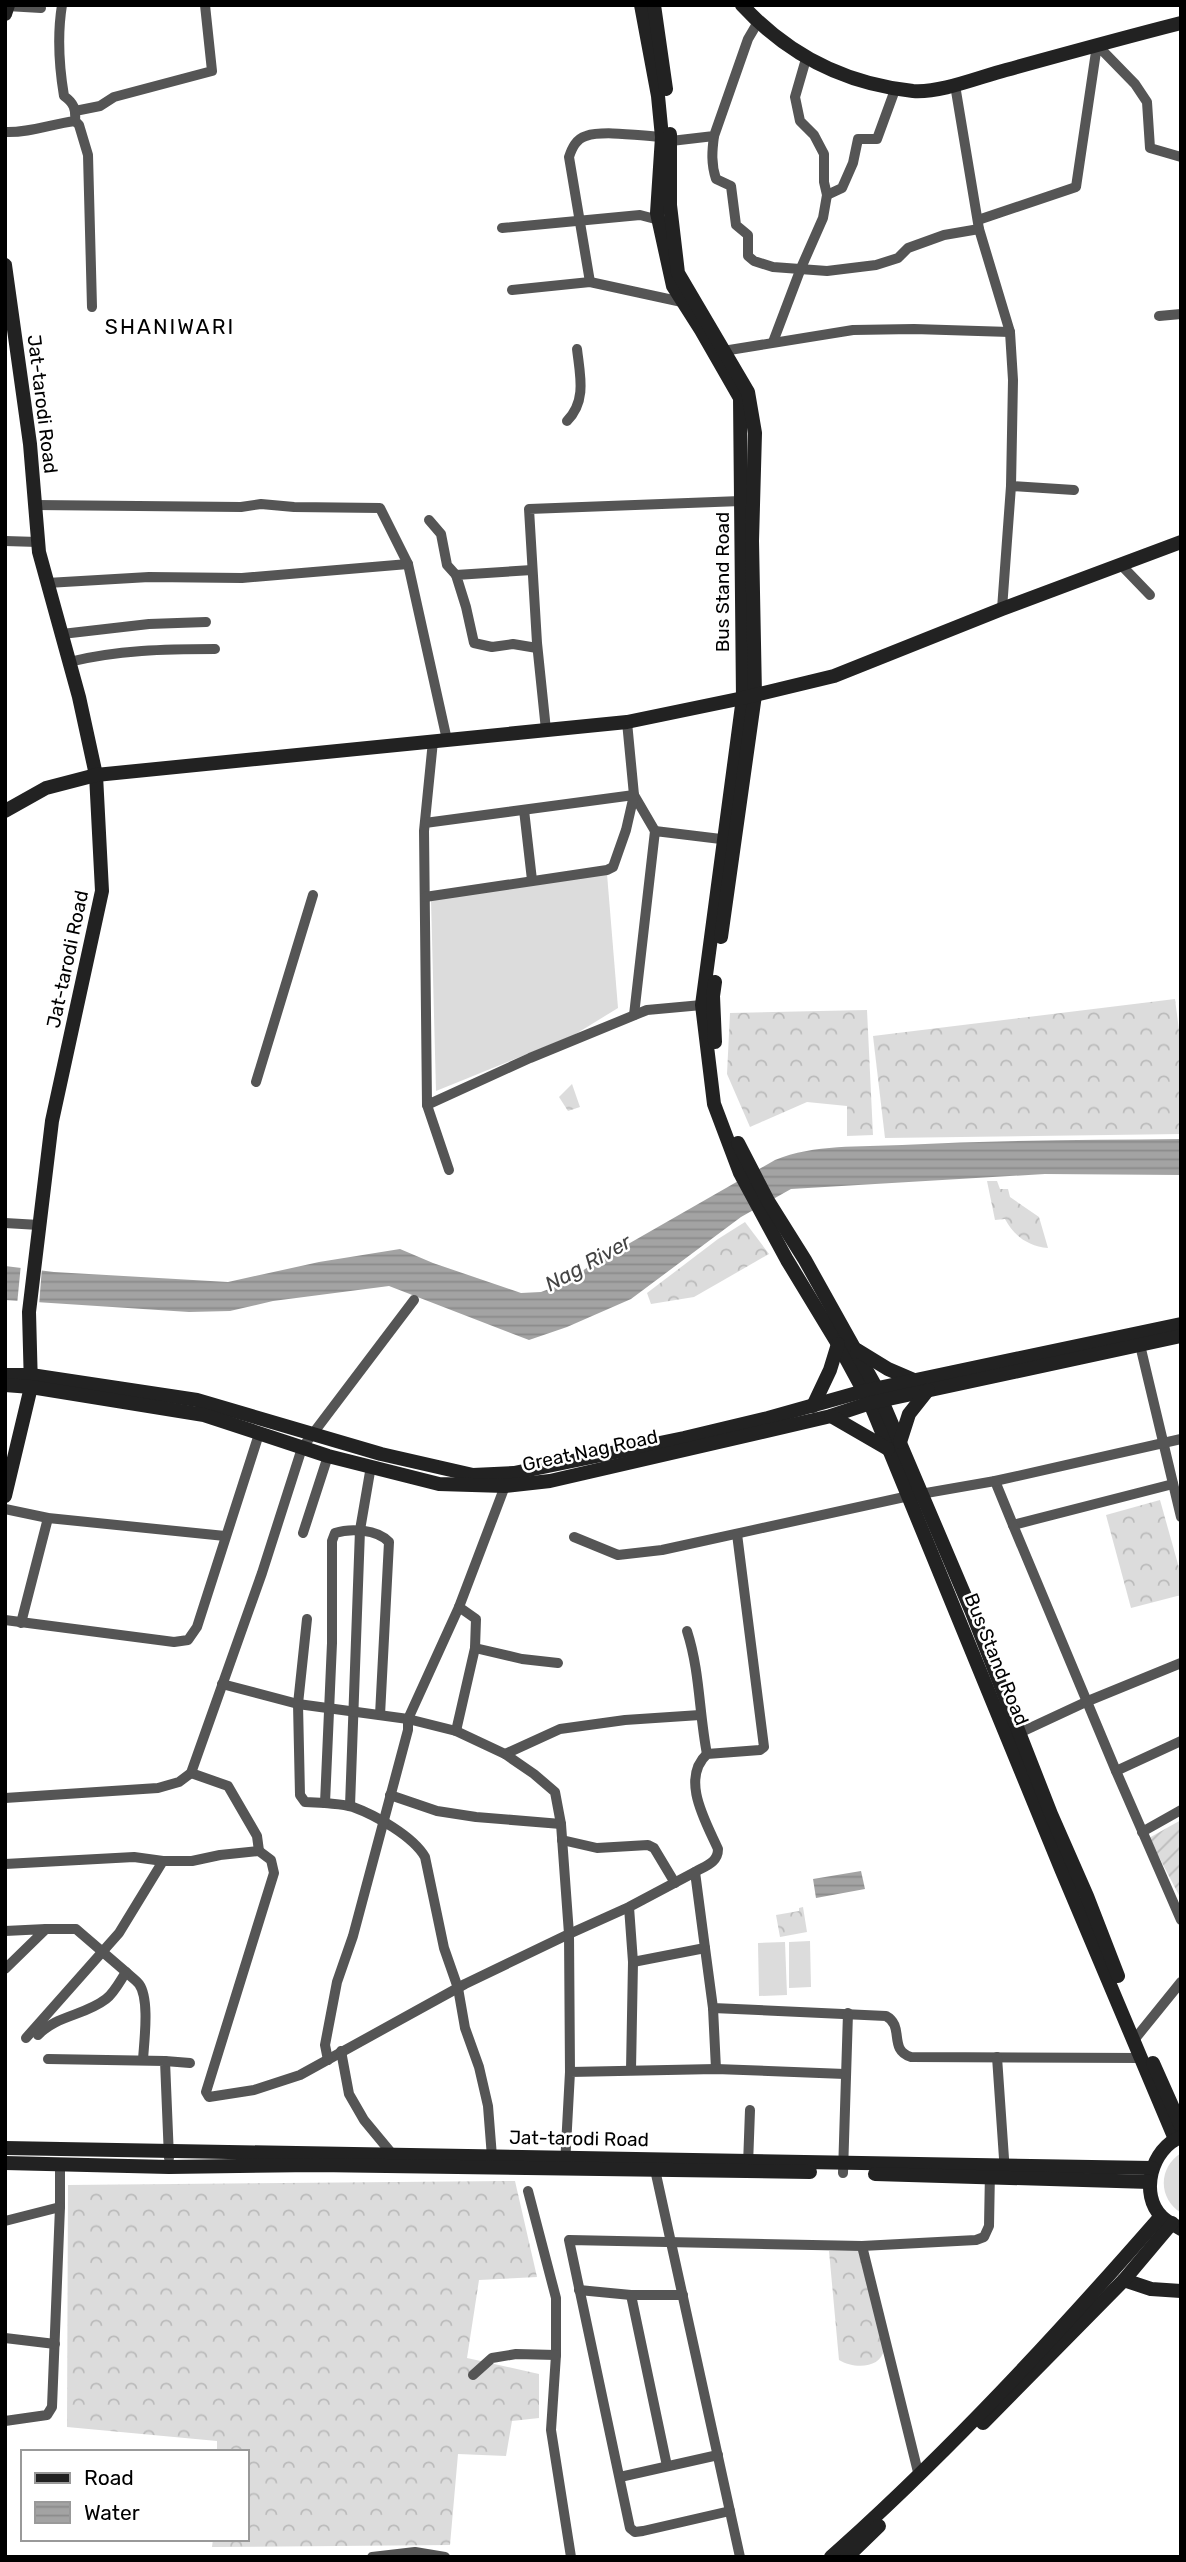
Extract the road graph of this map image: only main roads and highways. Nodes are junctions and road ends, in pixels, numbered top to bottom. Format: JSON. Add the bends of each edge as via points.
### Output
{"nodes":[{"id":1,"x":641,"y":5,"type":"edge"},
{"id":2,"x":654,"y":5,"type":"edge"},
{"id":3,"x":742,"y":5,"type":"edge"},
{"id":4,"x":1181,"y":23,"type":"edge"},
{"id":5,"x":666,"y":139,"type":"junction"},
{"id":6,"x":5,"y":265,"type":"edge"},
{"id":7,"x":720,"y":352,"type":"junction"},
{"id":8,"x":1181,"y":542,"type":"edge"},
{"id":9,"x":749,"y":697,"type":"junction"},
{"id":10,"x":96,"y":775,"type":"junction"},
{"id":11,"x":5,"y":811,"type":"edge"},
{"id":12,"x":730,"y":840,"type":"junction"},
{"id":13,"x":746,"y":1170,"type":"junction"},
{"id":14,"x":764,"y":1204,"type":"junction"},
{"id":15,"x":1181,"y":1324,"type":"edge"},
{"id":16,"x":1181,"y":1336,"type":"edge"},
{"id":17,"x":838,"y":1343,"type":"junction"},
{"id":18,"x":855,"y":1349,"type":"junction"},
{"id":19,"x":5,"y":1375,"type":"edge"},
{"id":20,"x":31,"y":1381,"type":"junction"},
{"id":21,"x":5,"y":1385,"type":"edge"},
{"id":22,"x":922,"y":1385,"type":"junction"},
{"id":23,"x":873,"y":1396,"type":"junction"},
{"id":24,"x":813,"y":1406,"type":"junction"},
{"id":25,"x":831,"y":1416,"type":"junction"},
{"id":26,"x":894,"y":1446,"type":"junction"},
{"id":27,"x":5,"y":1496,"type":"edge"},
{"id":28,"x":1137,"y":2036,"type":"junction"},
{"id":29,"x":1179,"y":2134,"type":"edge"},
{"id":30,"x":5,"y":2148,"type":"edge"},
{"id":31,"x":5,"y":2163,"type":"edge"},
{"id":32,"x":565,"y":2163,"type":"junction"},
{"id":33,"x":1151,"y":2175,"type":"junction"},
{"id":34,"x":1171,"y":2223,"type":"edge"},
{"id":35,"x":1124,"y":2280,"type":"junction"},
{"id":36,"x":1181,"y":2291,"type":"edge"},
{"id":37,"x":831,"y":2557,"type":"edge"},
{"id":38,"x":846,"y":2557,"type":"edge"}],
"edges":[{"from":1,"to":5,"type":"main road","name":"Bus Stand Road"},
{"from":2,"to":5,"type":"main road","via":[[663,61]]},
{"from":3,"to":4,"type":"main road","via":[[806,59],[871,85],[916,91],[955,85]]},
{"from":5,"to":7,"type":"main road","via":[[678,273]]},
{"from":5,"to":7,"type":"main road","name":"Bus Stand Road","via":[[659,219],[673,286]]},
{"from":6,"to":10,"type":"main road","name":"Jat-tarodi Road","via":[[30,444],[38,542]]},
{"from":7,"to":9,"type":"main road","name":"Bus Stand Road","via":[[740,398]]},
{"from":7,"to":9,"type":"main road","via":[[748,392],[755,433]]},
{"from":8,"to":9,"type":"main road","via":[[834,676]]},
{"from":9,"to":10,"type":"main road","via":[[627,722]]},
{"from":9,"to":12,"type":"main road","name":"Bus Stand Road"},
{"from":10,"to":11,"type":"main road","via":[[46,788]]},
{"from":10,"to":20,"type":"main road","name":"Jat-tarodi Road","via":[[102,891],[52,1121],[29,1312]]},
{"from":12,"to":13,"type":"main road","via":[[713,996],[718,1082]]},
{"from":12,"to":13,"type":"main road","name":"Bus Stand Road","via":[[702,1005],[714,1104]]},
{"from":13,"to":14,"type":"main road"},
{"from":14,"to":17,"type":"main road","name":"Bus Stand Road","via":[[787,1260]]},
{"from":14,"to":18,"type":"main road","via":[[805,1260]]},
{"from":15,"to":22,"type":"main road","name":"Great Nag Road"},
{"from":16,"to":22,"type":"main road","name":"Great Nag Road"},
{"from":17,"to":23,"type":"main road","name":"Bus Stand Road"},
{"from":17,"to":24,"type":"main road"},
{"from":18,"to":22,"type":"main road"},
{"from":18,"to":23,"type":"main road"},
{"from":19,"to":20,"type":"main road","name":"Great Nag Road"},
{"from":20,"to":21,"type":"main road","name":"Great Nag Road"},
{"from":20,"to":24,"type":"main road","name":"Great Nag Road","via":[[197,1400],[380,1454],[473,1475],[514,1473]]},
{"from":20,"to":25,"type":"main road","name":"Great Nag Road","via":[[204,1415],[328,1456],[439,1483],[505,1486],[550,1481]]},
{"from":20,"to":27,"type":"main road","name":"Jat-tarodi Road"},
{"from":22,"to":23,"type":"main road","name":"Great Nag Road"},
{"from":22,"to":26,"type":"main road"},
{"from":23,"to":24,"type":"main road","name":"Great Nag Road"},
{"from":23,"to":25,"type":"main road","name":"Great Nag Road"},
{"from":23,"to":26,"type":"main road","name":"Bus Stand Road"},
{"from":25,"to":26,"type":"main road"},
{"from":26,"to":28,"type":"main road","name":"Bus Stand Road","via":[[1015,1735],[1062,1871]]},
{"from":28,"to":29,"type":"main road"},
{"from":28,"to":29,"type":"main road","name":"Bus Stand Road","via":[[1141,2059]]},
{"from":29,"to":33,"type":"main road","via":[[1159,2154]]},
{"from":30,"to":32,"type":"main road","name":"Jat-tarodi Road","via":[[492,2157]]},
{"from":31,"to":32,"type":"main road","via":[[169,2167]]},
{"from":32,"to":33,"type":"main road","name":"Jat-tarodi Road"},
{"from":33,"to":34,"type":"main road","via":[[1154,2203]]},
{"from":34,"to":35,"type":"main road"},
{"from":34,"to":37,"type":"main road","via":[[1110,2273],[919,2476]]},
{"from":35,"to":36,"type":"main road","via":[[1151,2289]]},
{"from":35,"to":38,"type":"main road"}]}
